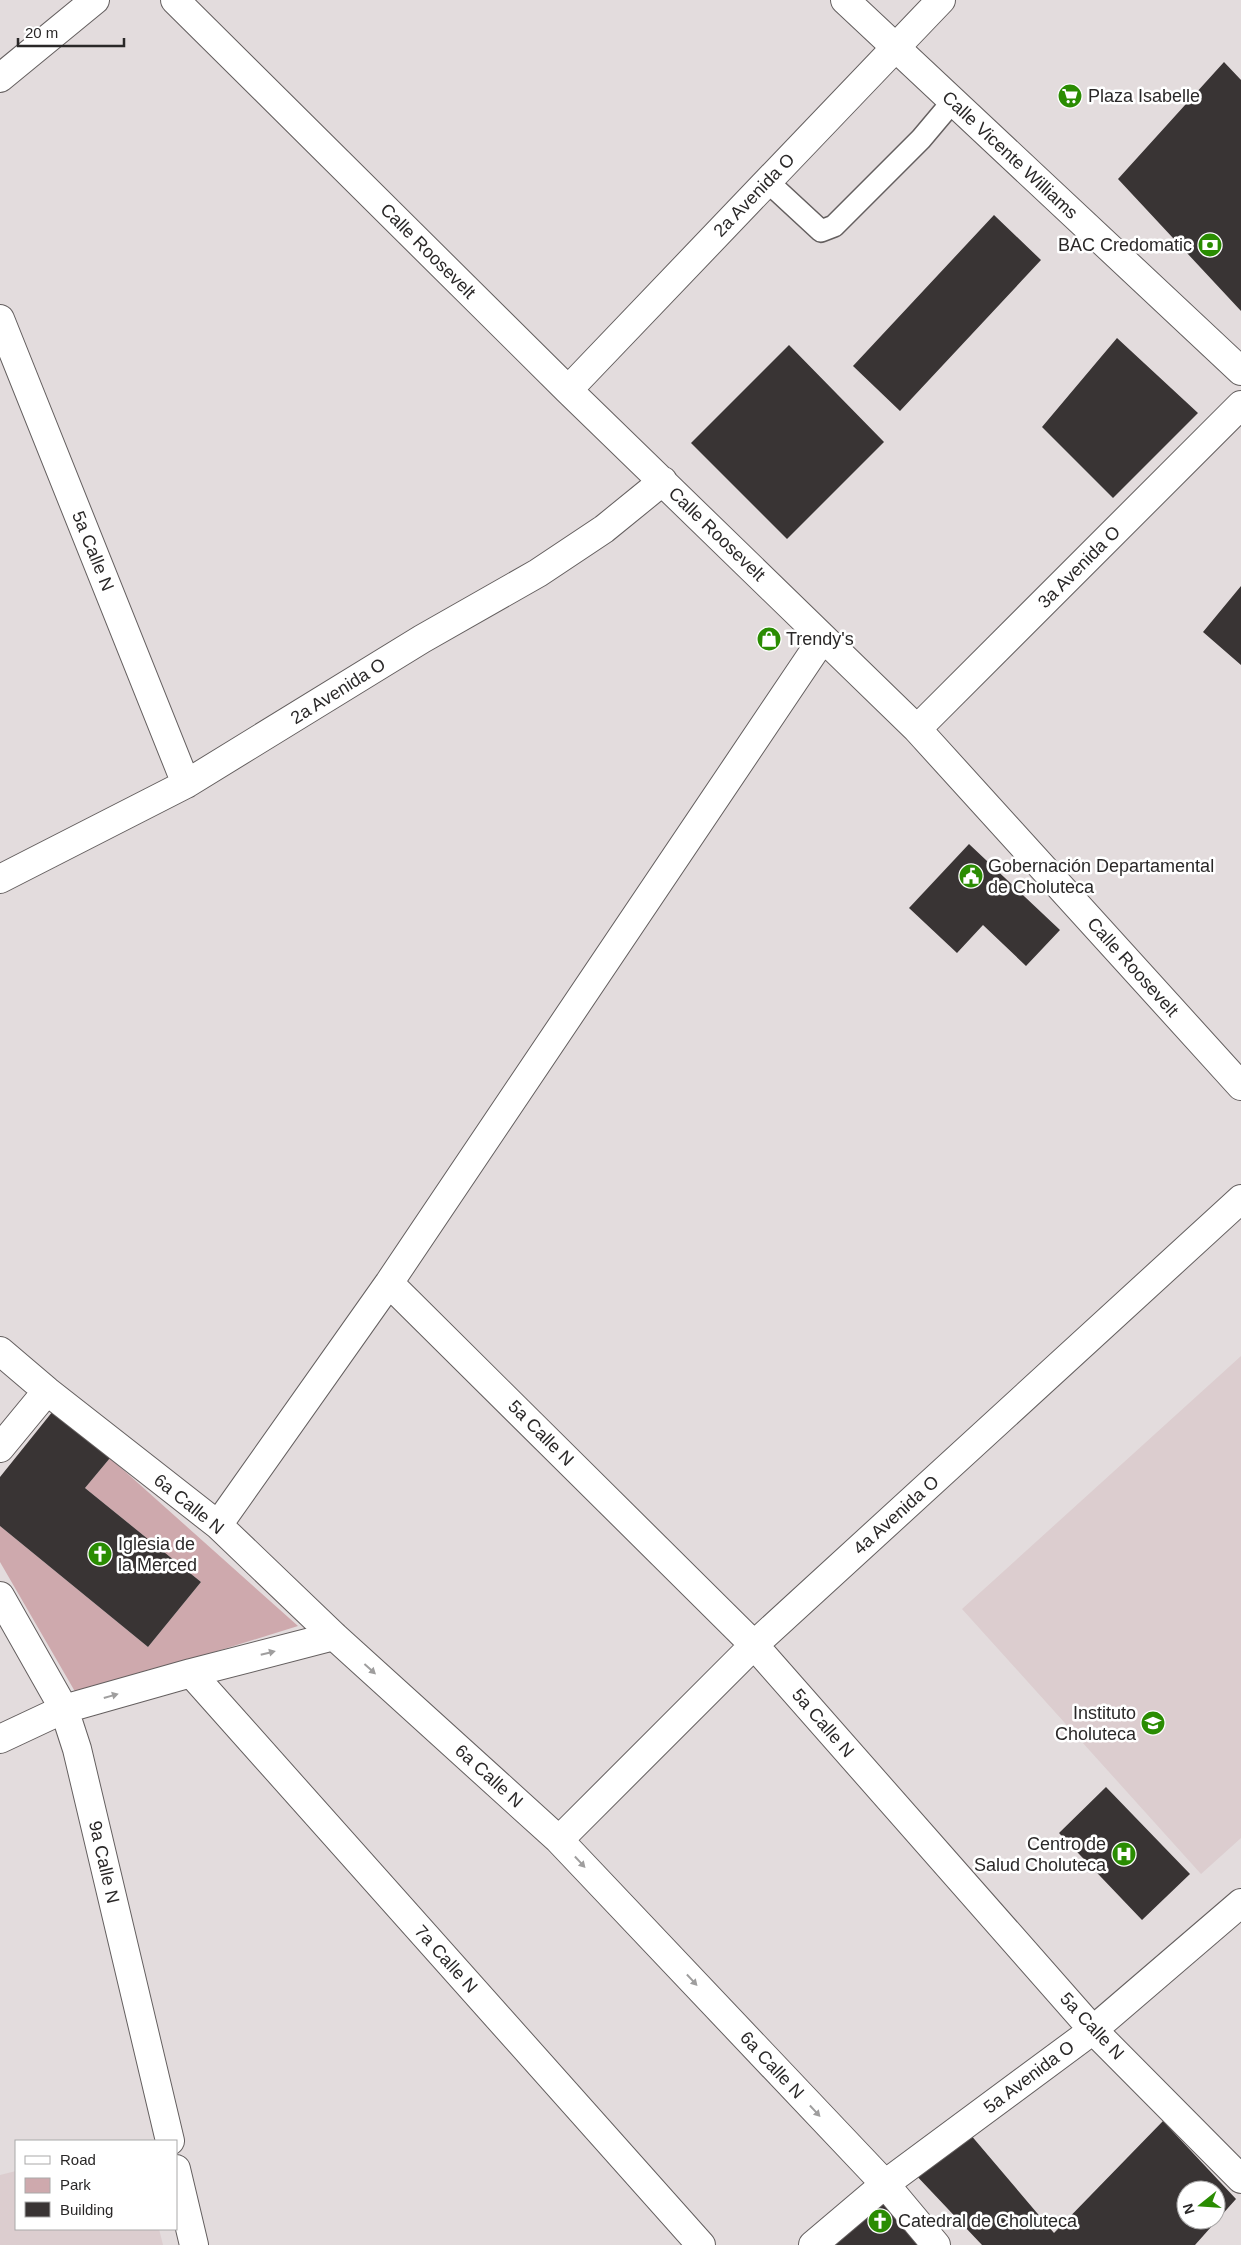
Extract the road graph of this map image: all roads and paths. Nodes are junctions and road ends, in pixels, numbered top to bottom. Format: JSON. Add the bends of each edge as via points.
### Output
{"nodes":[{"id":1,"x":95,"y":0,"type":"edge"},
{"id":2,"x":174,"y":0,"type":"edge"},
{"id":3,"x":845,"y":0,"type":"edge"},
{"id":4,"x":941,"y":0,"type":"edge"},
{"id":5,"x":895,"y":47,"type":"junction"},
{"id":6,"x":0,"y":78,"type":"edge"},
{"id":7,"x":953,"y":101,"type":"junction"},
{"id":8,"x":767,"y":181,"type":"junction"},
{"id":9,"x":0,"y":320,"type":"edge"},
{"id":10,"x":1241,"y":371,"type":"edge"},
{"id":11,"x":568,"y":390,"type":"junction"},
{"id":12,"x":1241,"y":405,"type":"edge"},
{"id":13,"x":663,"y":482,"type":"junction"},
{"id":14,"x":823,"y":638,"type":"junction"},
{"id":15,"x":917,"y":729,"type":"junction"},
{"id":16,"x":186,"y":784,"type":"junction"},
{"id":17,"x":0,"y":879,"type":"edge"},
{"id":18,"x":1241,"y":1086,"type":"edge"},
{"id":19,"x":1241,"y":1199,"type":"edge"},
{"id":20,"x":388,"y":1283,"type":"junction"},
{"id":21,"x":0,"y":1351,"type":"edge"},
{"id":22,"x":47,"y":1391,"type":"junction"},
{"id":23,"x":0,"y":1448,"type":"edge"},
{"id":24,"x":218,"y":1525,"type":"junction"},
{"id":25,"x":0,"y":1596,"type":"edge"},
{"id":26,"x":334,"y":1636,"type":"junction"},
{"id":27,"x":754,"y":1645,"type":"junction"},
{"id":28,"x":191,"y":1673,"type":"junction"},
{"id":29,"x":64,"y":1709,"type":"junction"},
{"id":30,"x":0,"y":1739,"type":"edge"},
{"id":31,"x":559,"y":1840,"type":"junction"},
{"id":32,"x":1241,"y":1903,"type":"edge"},
{"id":33,"x":1093,"y":2030,"type":"junction"},
{"id":34,"x":170,"y":2140,"type":"edge"},
{"id":35,"x":178,"y":2177,"type":"edge"},
{"id":36,"x":1241,"y":2179,"type":"edge"},
{"id":37,"x":885,"y":2184,"type":"junction"},
{"id":38,"x":194,"y":2245,"type":"edge"},
{"id":39,"x":701,"y":2245,"type":"edge"},
{"id":40,"x":813,"y":2245,"type":"edge"},
{"id":41,"x":936,"y":2245,"type":"edge"}],
"edges":[{"from":1,"to":6,"type":"street"},
{"from":2,"to":11,"type":"street","name":"Calle Roosevelt"},
{"from":3,"to":5,"type":"street","name":"Calle Vicente Williams"},
{"from":4,"to":5,"type":"street","name":"2a Avenida O"},
{"from":5,"to":7,"type":"street","name":"Calle Vicente Williams"},
{"from":5,"to":8,"type":"street","name":"2a Avenida O"},
{"from":7,"to":8,"type":"lane","via":[[921,139],[828,230],[821,231]]},
{"from":7,"to":10,"type":"street","name":"Calle Vicente Williams"},
{"from":8,"to":11,"type":"street","name":"2a Avenida O"},
{"from":9,"to":16,"type":"street","name":"5a Calle N"},
{"from":11,"to":13,"type":"street","name":"Calle Roosevelt"},
{"from":12,"to":15,"type":"street","name":"3a Avenida O"},
{"from":13,"to":14,"type":"street","name":"Calle Roosevelt"},
{"from":13,"to":16,"type":"street","name":"2a Avenida O","via":[[604,529],[538,573],[422,639]]},
{"from":14,"to":15,"type":"street","name":"Calle Roosevelt"},
{"from":14,"to":20,"type":"street"},
{"from":15,"to":18,"type":"street","name":"Calle Roosevelt"},
{"from":16,"to":17,"type":"street","name":"2a Avenida O"},
{"from":19,"to":27,"type":"street","name":"4a Avenida O"},
{"from":20,"to":24,"type":"street"},
{"from":20,"to":27,"type":"street","name":"5a Calle N"},
{"from":21,"to":22,"type":"street","name":"6a Calle N"},
{"from":22,"to":23,"type":"street"},
{"from":22,"to":24,"type":"street","name":"6a Calle N"},
{"from":24,"to":26,"type":"street","name":"6a Calle N"},
{"from":25,"to":29,"type":"street","name":"9a Calle N"},
{"from":28,"to":26,"type":"street","one_way":true},
{"from":26,"to":31,"type":"street","name":"6a Calle N","one_way":true},
{"from":27,"to":31,"type":"street","name":"4a Avenida O"},
{"from":27,"to":33,"type":"street","name":"5a Calle N"},
{"from":29,"to":28,"type":"street","one_way":true},
{"from":28,"to":39,"type":"street","name":"7a Calle N"},
{"from":29,"to":30,"type":"street"},
{"from":29,"to":34,"type":"street","name":"9a Calle N","via":[[77,1749]]},
{"from":31,"to":37,"type":"street","name":"6a Calle N","one_way":true},
{"from":32,"to":33,"type":"street","name":"5a Avenida O"},
{"from":33,"to":36,"type":"street","name":"5a Calle N"},
{"from":33,"to":37,"type":"street","name":"5a Avenida O"},
{"from":35,"to":38,"type":"street"},
{"from":37,"to":40,"type":"street","name":"5a Avenida O"},
{"from":37,"to":41,"type":"street","name":"6a Calle N"}]}
